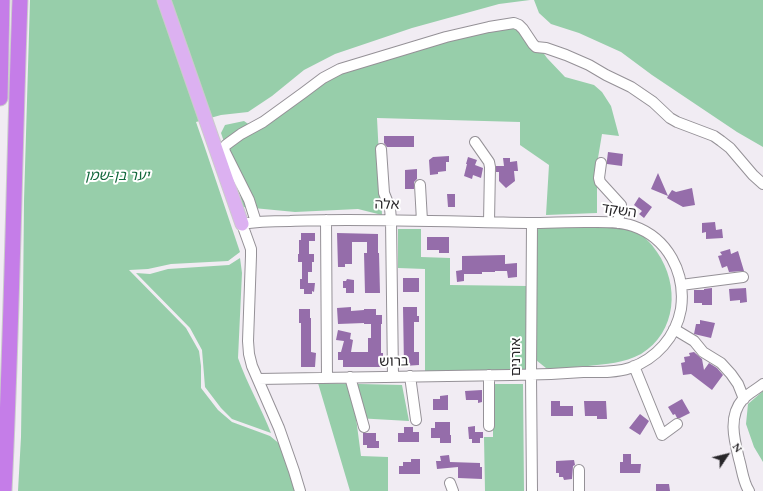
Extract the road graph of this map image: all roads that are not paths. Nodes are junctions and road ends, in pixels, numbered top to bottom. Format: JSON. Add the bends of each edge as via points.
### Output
{"nodes":[{"id":1,"x":2,"y":0,"type":"edge"},
{"id":2,"x":20,"y":0,"type":"edge"},
{"id":3,"x":164,"y":0,"type":"edge"},
{"id":4,"x":0,"y":98,"type":"edge"},
{"id":5,"x":475,"y":142,"type":"dead end"},
{"id":6,"x":381,"y":150,"type":"dead end"},
{"id":7,"x":601,"y":163,"type":"dead end"},
{"id":8,"x":763,"y":184,"type":"edge"},
{"id":9,"x":420,"y":185,"type":"dead end"},
{"id":10,"x":326,"y":220,"type":"junction"},
{"id":11,"x":391,"y":220,"type":"junction"},
{"id":12,"x":422,"y":221,"type":"junction"},
{"id":13,"x":256,"y":222,"type":"junction"},
{"id":14,"x":489,"y":222,"type":"junction"},
{"id":15,"x":532,"y":223,"type":"junction"},
{"id":16,"x":618,"y":223,"type":"junction"},
{"id":17,"x":242,"y":224,"type":"junction"},
{"id":18,"x":743,"y":277,"type":"dead end"},
{"id":19,"x":681,"y":285,"type":"junction"},
{"id":20,"x":674,"y":329,"type":"junction"},
{"id":21,"x":634,"y":366,"type":"junction"},
{"id":22,"x":489,"y":375,"type":"junction"},
{"id":23,"x":531,"y":375,"type":"junction"},
{"id":24,"x":410,"y":376,"type":"junction"},
{"id":25,"x":350,"y":377,"type":"junction"},
{"id":26,"x":393,"y":377,"type":"junction"},
{"id":27,"x":327,"y":378,"type":"junction"},
{"id":28,"x":258,"y":379,"type":"junction"},
{"id":29,"x":763,"y":384,"type":"edge"},
{"id":30,"x":744,"y":399,"type":"junction"},
{"id":31,"x":416,"y":420,"type":"dead end"},
{"id":32,"x":677,"y":424,"type":"dead end"},
{"id":33,"x":489,"y":426,"type":"dead end"},
{"id":34,"x":364,"y":427,"type":"dead end"},
{"id":35,"x":579,"y":470,"type":"dead end"},
{"id":36,"x":4,"y":491,"type":"edge"},
{"id":37,"x":300,"y":491,"type":"edge"},
{"id":38,"x":532,"y":491,"type":"edge"},
{"id":39,"x":579,"y":491,"type":"edge"},
{"id":40,"x":749,"y":491,"type":"edge"}],
"edges":[{"from":1,"to":4,"type":"highway"},
{"from":2,"to":36,"type":"highway"},
{"from":3,"to":17,"type":"main road"},
{"from":5,"to":14,"type":"street","via":[[490,167]]},
{"from":6,"to":11,"type":"street","via":[[384,193],[390,208]]},
{"from":7,"to":16,"type":"street","via":[[600,182],[621,205]]},
{"from":8,"to":13,"type":"street","via":[[730,148],[714,136],[670,118],[631,87],[589,65],[566,54],[536,47],[523,29],[514,23],[446,37],[340,69],[226,145],[225,152],[249,200]]},
{"from":9,"to":12,"type":"street"},
{"from":10,"to":11,"type":"street","name":"אלה"},
{"from":10,"to":13,"type":"street","name":"אלה"},
{"from":10,"to":27,"type":"street"},
{"from":11,"to":12,"type":"street","name":"אלה"},
{"from":11,"to":26,"type":"street"},
{"from":12,"to":14,"type":"street","name":"אלה"},
{"from":13,"to":17,"type":"street","name":"אלה"},
{"from":14,"to":15,"type":"street","name":"אלה"},
{"from":15,"to":16,"type":"street","name":"השקד"},
{"from":15,"to":23,"type":"street","name":"אורנים"},
{"from":16,"to":19,"type":"street","name":"השקד","via":[[650,234],[660,243],[675,263]]},
{"from":17,"to":28,"type":"street","via":[[251,249],[248,341],[252,366]]},
{"from":18,"to":19,"type":"street"},
{"from":19,"to":20,"type":"street","name":"השקד","via":[[680,312]]},
{"from":20,"to":21,"type":"street","name":"השקד","via":[[668,340],[653,356]]},
{"from":20,"to":30,"type":"street","via":[[721,363],[738,384]]},
{"from":21,"to":23,"type":"street","name":"השקד","via":[[614,371]]},
{"from":21,"to":32,"type":"street","via":[[662,435]]},
{"from":22,"to":23,"type":"street","name":"ברוש"},
{"from":22,"to":24,"type":"street","name":"ברוש"},
{"from":22,"to":33,"type":"street"},
{"from":23,"to":38,"type":"street","name":"אורנים"},
{"from":24,"to":26,"type":"street","name":"ברוש"},
{"from":24,"to":31,"type":"street"},
{"from":25,"to":26,"type":"street","name":"ברוש"},
{"from":25,"to":27,"type":"street","name":"ברוש"},
{"from":25,"to":34,"type":"street"},
{"from":27,"to":28,"type":"street","name":"ברוש"},
{"from":28,"to":37,"type":"street","via":[[281,434]]},
{"from":29,"to":30,"type":"street"},
{"from":30,"to":40,"type":"street","via":[[736,412],[733,428]]},
{"from":35,"to":39,"type":"street"}]}
